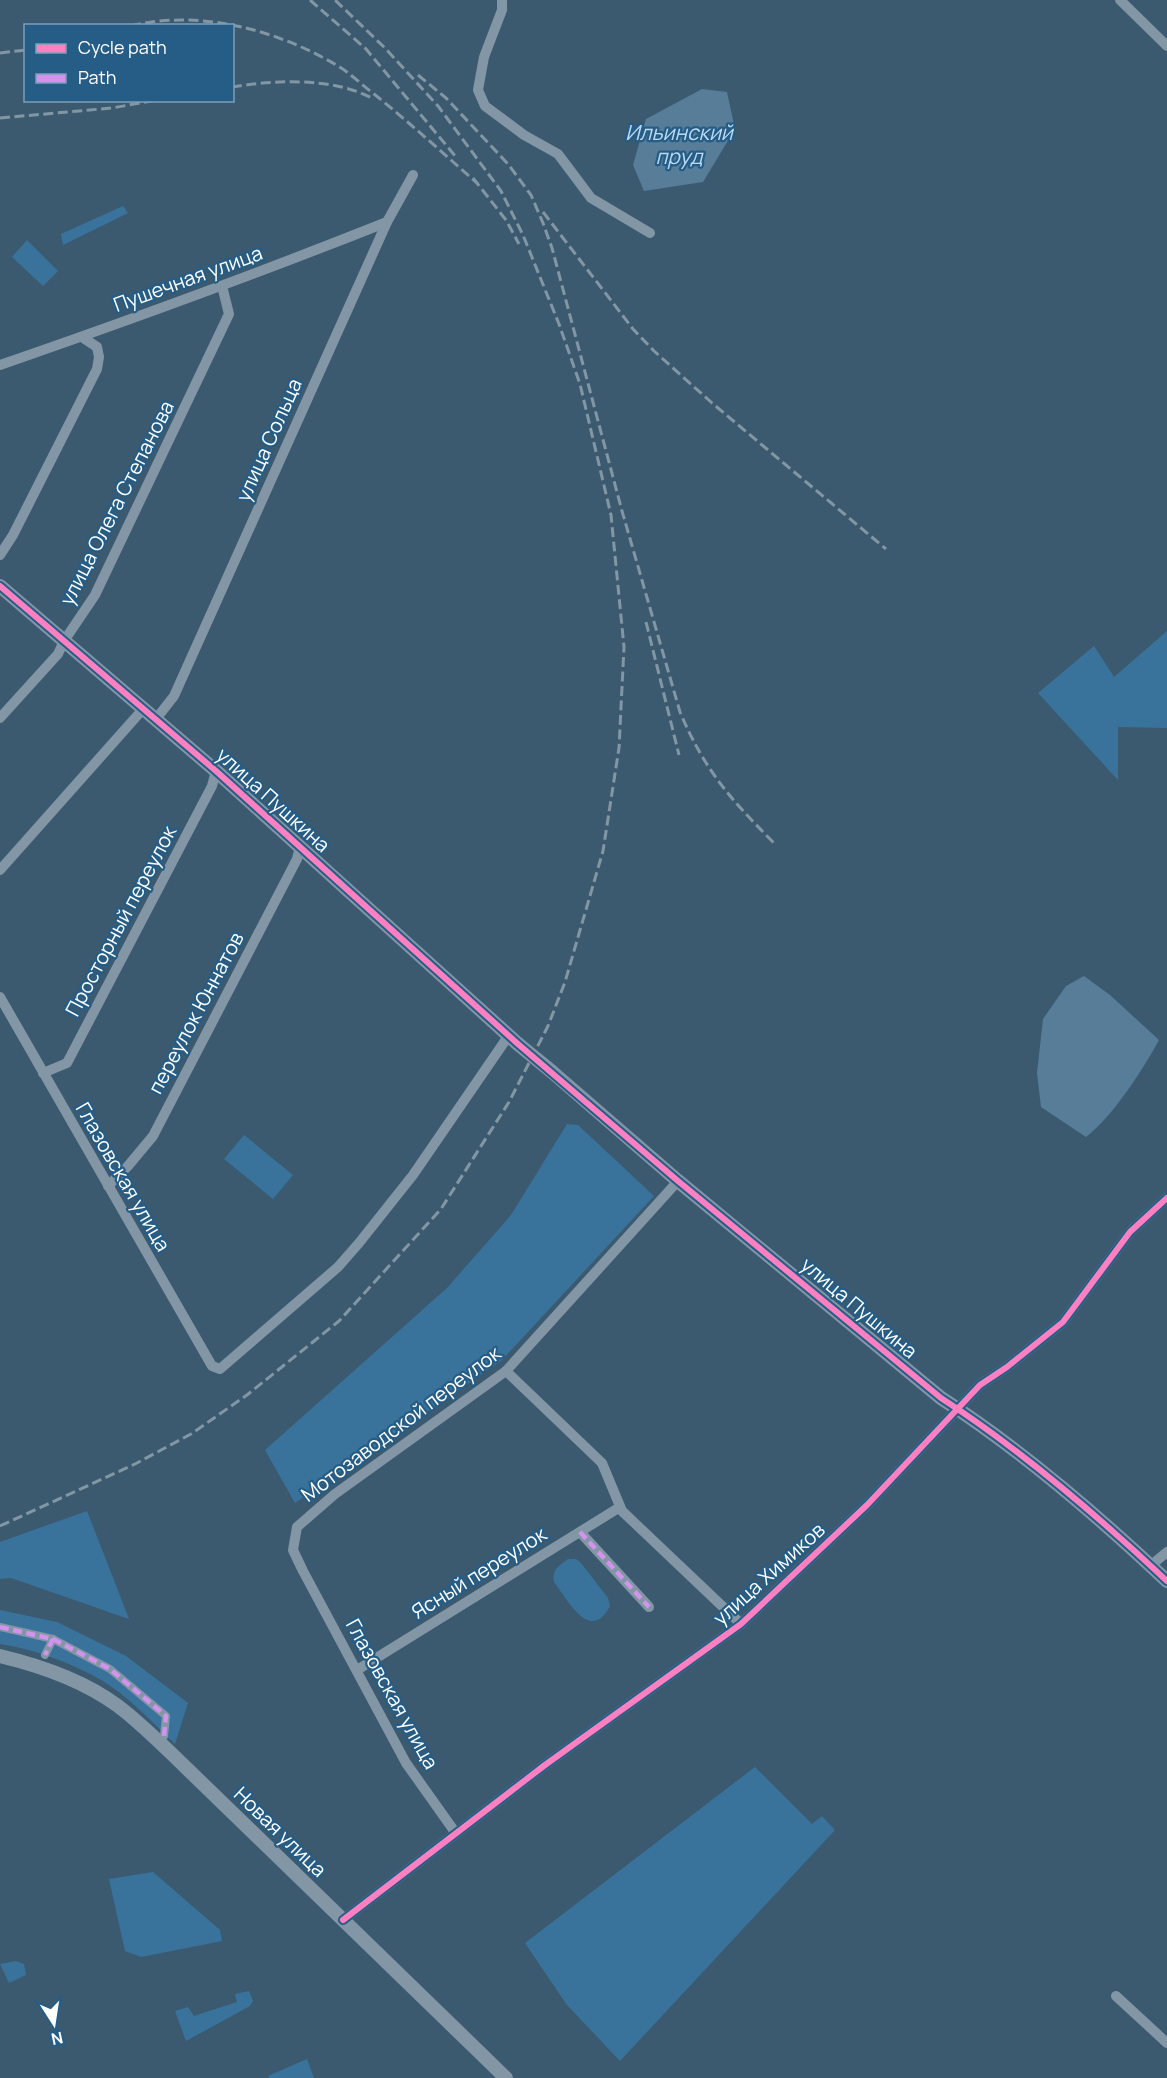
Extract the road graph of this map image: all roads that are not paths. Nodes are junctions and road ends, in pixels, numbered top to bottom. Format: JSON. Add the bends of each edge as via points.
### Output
{"nodes":[{"id":1,"x":502,"y":0,"type":"edge"},
{"id":2,"x":1120,"y":0,"type":"edge"},
{"id":3,"x":1167,"y":46,"type":"edge"},
{"id":4,"x":413,"y":175,"type":"dead end"},
{"id":5,"x":387,"y":222,"type":"junction"},
{"id":6,"x":650,"y":233,"type":"dead end"},
{"id":7,"x":222,"y":286,"type":"junction"},
{"id":8,"x":82,"y":337,"type":"junction"},
{"id":9,"x":0,"y":365,"type":"edge"},
{"id":10,"x":0,"y":555,"type":"edge"},
{"id":11,"x":0,"y":586,"type":"edge"},
{"id":12,"x":64,"y":641,"type":"junction"},
{"id":13,"x":144,"y":708,"type":"junction"},
{"id":14,"x":0,"y":718,"type":"edge"},
{"id":15,"x":156,"y":718,"type":"junction"},
{"id":16,"x":216,"y":771,"type":"junction"},
{"id":17,"x":300,"y":847,"type":"junction"},
{"id":18,"x":0,"y":870,"type":"edge"},
{"id":19,"x":0,"y":997,"type":"edge"},
{"id":20,"x":514,"y":1040,"type":"junction"},
{"id":21,"x":43,"y":1073,"type":"junction"},
{"id":22,"x":678,"y":1181,"type":"junction"},
{"id":23,"x":108,"y":1186,"type":"junction"},
{"id":24,"x":1167,"y":1198,"type":"edge"},
{"id":25,"x":506,"y":1371,"type":"junction"},
{"id":26,"x":957,"y":1408,"type":"junction"},
{"id":27,"x":620,"y":1507,"type":"junction"},
{"id":28,"x":580,"y":1532,"type":"junction"},
{"id":29,"x":1167,"y":1552,"type":"edge"},
{"id":30,"x":1150,"y":1566,"type":"junction"},
{"id":31,"x":303,"y":1571,"type":"joint"},
{"id":32,"x":1167,"y":1581,"type":"edge"},
{"id":33,"x":649,"y":1607,"type":"dead end"},
{"id":34,"x":741,"y":1624,"type":"junction"},
{"id":35,"x":0,"y":1627,"type":"edge"},
{"id":36,"x":53,"y":1639,"type":"junction"},
{"id":37,"x":45,"y":1655,"type":"dead end"},
{"id":38,"x":0,"y":1656,"type":"edge"},
{"id":39,"x":357,"y":1670,"type":"junction"},
{"id":40,"x":164,"y":1736,"type":"dead end"},
{"id":41,"x":455,"y":1832,"type":"junction"},
{"id":42,"x":343,"y":1920,"type":"junction"},
{"id":43,"x":1116,"y":1996,"type":"dead end"},
{"id":44,"x":1167,"y":2043,"type":"edge"},
{"id":45,"x":506,"y":2078,"type":"edge"}],
"edges":[{"from":1,"to":6,"type":"street","via":[[477,90],[485,106],[558,154],[591,198]]},
{"from":2,"to":3,"type":"street"},
{"from":4,"to":5,"type":"street","name":"улица Сольца"},
{"from":5,"to":7,"type":"street","name":"Пушечная улица"},
{"from":5,"to":15,"type":"street","name":"улица Сольца","via":[[174,696]]},
{"from":7,"to":8,"type":"street","name":"Пушечная улица"},
{"from":7,"to":12,"type":"street","name":"улица Олега Степанова","via":[[229,314],[95,595]]},
{"from":8,"to":9,"type":"street","name":"Пушечная улица"},
{"from":8,"to":10,"type":"street","via":[[97,347],[97,369]]},
{"from":11,"to":12,"type":"street","name":"улица Пушкина"},
{"from":12,"to":13,"type":"street","name":"улица Пушкина"},
{"from":12,"to":14,"type":"street","name":"улица Олега Степанова","via":[[58,654]]},
{"from":13,"to":15,"type":"street","name":"улица Пушкина"},
{"from":13,"to":18,"type":"street"},
{"from":15,"to":16,"type":"street","name":"улица Пушкина"},
{"from":16,"to":17,"type":"street","name":"улица Пушкина"},
{"from":16,"to":21,"type":"street","name":"Просторный переулок","via":[[212,786],[67,1063]]},
{"from":17,"to":20,"type":"street","name":"улица Пушкина"},
{"from":17,"to":23,"type":"street","name":"переулок Юннатов","via":[[297,860],[153,1136]]},
{"from":19,"to":21,"type":"street","name":"Глазовская улица"},
{"from":20,"to":22,"type":"street","name":"улица Пушкина","bridge":true},
{"from":20,"to":23,"type":"street","name":"Глазовская улица","via":[[338,1267],[220,1369],[212,1366]]},
{"from":21,"to":23,"type":"street","name":"Глазовская улица"},
{"from":22,"to":25,"type":"street","name":"Мотозаводской переулок"},
{"from":22,"to":26,"type":"street","name":"улица Пушкина"},
{"from":24,"to":26,"type":"street","name":"улица Химиков","via":[[1130,1232],[1063,1322],[980,1385]]},
{"from":25,"to":27,"type":"street","via":[[602,1463]]},
{"from":25,"to":31,"type":"street","name":"Мотозаводской переулок","via":[[335,1494],[297,1527],[293,1550]]},
{"from":26,"to":30,"type":"street","name":"улица Пушкина"},
{"from":26,"to":34,"type":"street","name":"улица Химиков","via":[[867,1505]]},
{"from":27,"to":28,"type":"street","name":"Ясный переулок"},
{"from":27,"to":34,"type":"street"},
{"from":28,"to":33,"type":"street"},
{"from":28,"to":39,"type":"street","name":"Ясный переулок"},
{"from":29,"to":30,"type":"street"},
{"from":30,"to":32,"type":"street","name":"улица Пушкина"},
{"from":31,"to":39,"type":"street","name":"Глазовская улица"},
{"from":34,"to":41,"type":"street","name":"улица Химиков"},
{"from":35,"to":36,"type":"street"},
{"from":36,"to":37,"type":"street"},
{"from":36,"to":40,"type":"street","via":[[110,1669],[166,1716]]},
{"from":38,"to":42,"type":"street","name":"Новая улица","via":[[72,1679],[120,1707]]},
{"from":39,"to":41,"type":"street","name":"Глазовская улица","via":[[406,1763]]},
{"from":41,"to":42,"type":"street","name":"улица Химиков"},
{"from":42,"to":45,"type":"street","name":"Новая улица"},
{"from":43,"to":44,"type":"street"}]}
